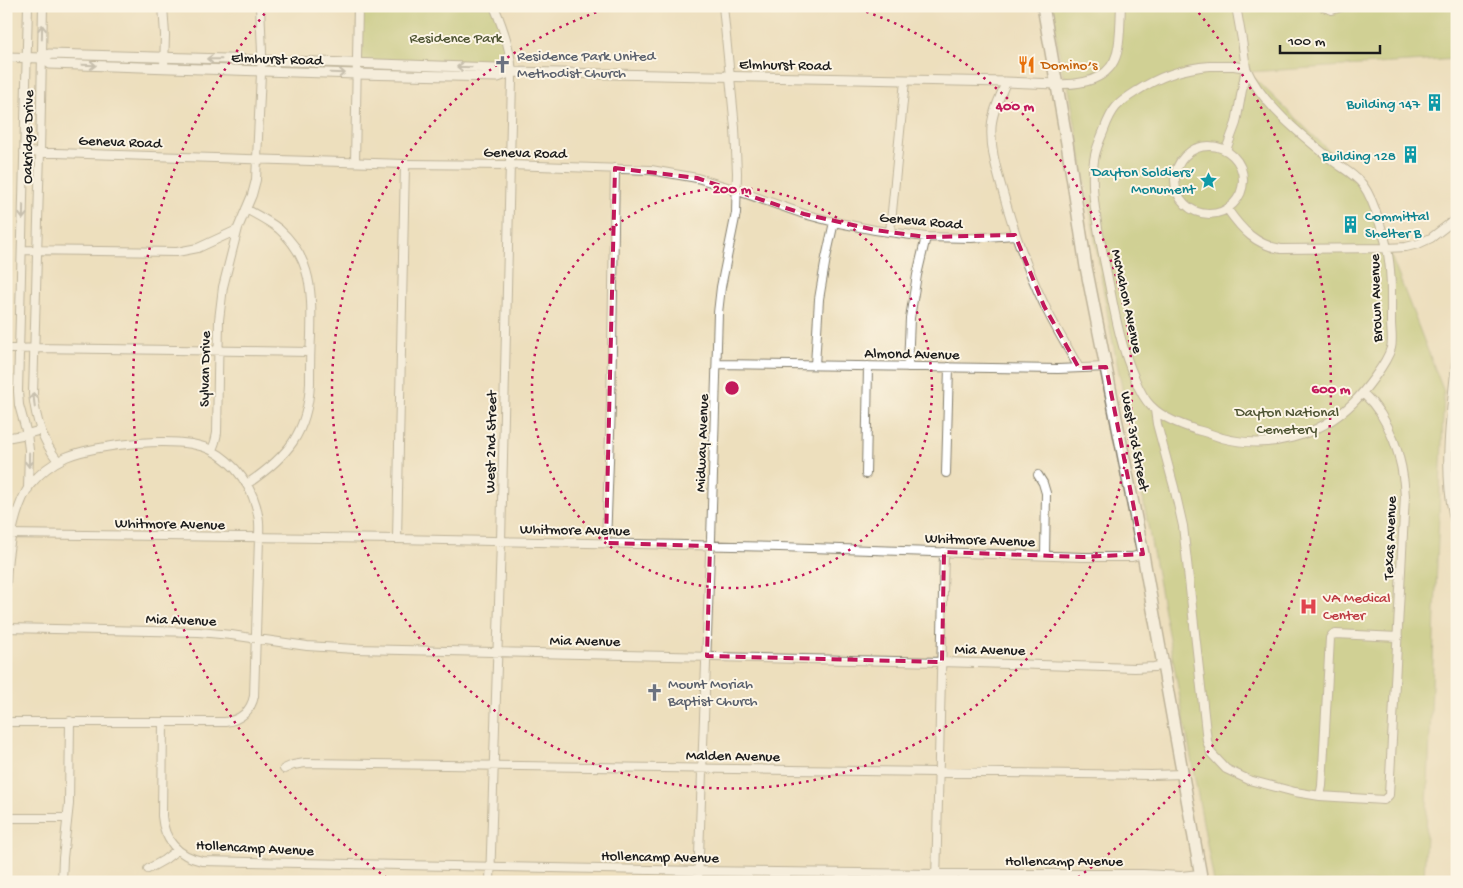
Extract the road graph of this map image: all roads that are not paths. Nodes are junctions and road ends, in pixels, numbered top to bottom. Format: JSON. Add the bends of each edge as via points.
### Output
{"nodes":[{"id":1,"x":28,"y":6,"type":"edge"},
{"id":2,"x":42,"y":6,"type":"edge"},
{"id":3,"x":163,"y":6,"type":"edge"},
{"id":4,"x":260,"y":6,"type":"edge"},
{"id":5,"x":358,"y":6,"type":"edge"},
{"id":6,"x":494,"y":6,"type":"edge"},
{"id":7,"x":723,"y":6,"type":"edge"},
{"id":8,"x":1043,"y":6,"type":"edge"},
{"id":9,"x":1121,"y":6,"type":"edge"},
{"id":10,"x":1236,"y":6,"type":"edge"},
{"id":11,"x":1321,"y":6,"type":"edge"},
{"id":12,"x":1344,"y":6,"type":"edge"},
{"id":13,"x":6,"y":57,"type":"edge"},
{"id":14,"x":164,"y":57,"type":"junction"},
{"id":15,"x":26,"y":58,"type":"junction"},
{"id":16,"x":42,"y":58,"type":"junction"},
{"id":17,"x":261,"y":60,"type":"junction"},
{"id":18,"x":356,"y":64,"type":"junction"},
{"id":19,"x":164,"y":68,"type":"junction"},
{"id":20,"x":1246,"y":68,"type":"junction"},
{"id":21,"x":261,"y":71,"type":"junction"},
{"id":22,"x":512,"y":72,"type":"junction"},
{"id":23,"x":356,"y":74,"type":"junction"},
{"id":24,"x":730,"y":76,"type":"junction"},
{"id":25,"x":905,"y":80,"type":"junction"},
{"id":26,"x":1006,"y":82,"type":"junction"},
{"id":27,"x":1057,"y":84,"type":"junction"},
{"id":28,"x":1226,"y":150,"type":"junction"},
{"id":29,"x":24,"y":152,"type":"junction"},
{"id":30,"x":40,"y":152,"type":"junction"},
{"id":31,"x":257,"y":159,"type":"junction"},
{"id":32,"x":355,"y":162,"type":"junction"},
{"id":33,"x":405,"y":164,"type":"junction"},
{"id":34,"x":510,"y":165,"type":"junction"},
{"id":35,"x":615,"y":168,"type":"junction"},
{"id":36,"x":737,"y":191,"type":"junction"},
{"id":37,"x":246,"y":210,"type":"junction"},
{"id":38,"x":1228,"y":210,"type":"junction"},
{"id":39,"x":1457,"y":218,"type":"edge"},
{"id":40,"x":834,"y":222,"type":"junction"},
{"id":41,"x":237,"y":230,"type":"junction"},
{"id":42,"x":890,"y":232,"type":"junction"},
{"id":43,"x":1015,"y":235,"type":"junction"},
{"id":44,"x":926,"y":237,"type":"junction"},
{"id":45,"x":1387,"y":248,"type":"junction"},
{"id":46,"x":22,"y":250,"type":"junction"},
{"id":47,"x":38,"y":250,"type":"junction"},
{"id":48,"x":35,"y":348,"type":"junction"},
{"id":49,"x":6,"y":349,"type":"edge"},
{"id":50,"x":18,"y":350,"type":"junction"},
{"id":51,"x":219,"y":351,"type":"junction"},
{"id":52,"x":310,"y":352,"type":"junction"},
{"id":53,"x":1457,"y":352,"type":"edge"},
{"id":54,"x":717,"y":364,"type":"junction"},
{"id":55,"x":814,"y":365,"type":"junction"},
{"id":56,"x":868,"y":366,"type":"junction"},
{"id":57,"x":908,"y":367,"type":"junction"},
{"id":58,"x":949,"y":367,"type":"junction"},
{"id":59,"x":1106,"y":367,"type":"junction"},
{"id":60,"x":1079,"y":368,"type":"junction"},
{"id":61,"x":1363,"y":394,"type":"junction"},
{"id":62,"x":1155,"y":410,"type":"junction"},
{"id":63,"x":41,"y":430,"type":"junction"},
{"id":64,"x":28,"y":434,"type":"junction"},
{"id":65,"x":6,"y":438,"type":"edge"},
{"id":66,"x":212,"y":450,"type":"junction"},
{"id":67,"x":58,"y":461,"type":"junction"},
{"id":68,"x":946,"y":473,"type":"dead end"},
{"id":69,"x":866,"y":474,"type":"dead end"},
{"id":70,"x":1038,"y":475,"type":"dead end"},
{"id":71,"x":247,"y":484,"type":"junction"},
{"id":72,"x":28,"y":489,"type":"junction"},
{"id":73,"x":1457,"y":530,"type":"edge"},
{"id":74,"x":9,"y":534,"type":"edge"},
{"id":75,"x":259,"y":538,"type":"junction"},
{"id":76,"x":397,"y":540,"type":"junction"},
{"id":77,"x":501,"y":542,"type":"junction"},
{"id":78,"x":606,"y":543,"type":"junction"},
{"id":79,"x":711,"y":546,"type":"junction"},
{"id":80,"x":944,"y":552,"type":"junction"},
{"id":81,"x":1143,"y":554,"type":"junction"},
{"id":82,"x":1045,"y":555,"type":"junction"},
{"id":83,"x":6,"y":584,"type":"edge"},
{"id":84,"x":6,"y":628,"type":"edge"},
{"id":85,"x":1398,"y":637,"type":"junction"},
{"id":86,"x":256,"y":638,"type":"junction"},
{"id":87,"x":498,"y":652,"type":"junction"},
{"id":88,"x":706,"y":656,"type":"junction"},
{"id":89,"x":942,"y":662,"type":"junction"},
{"id":90,"x":1163,"y":665,"type":"junction"},
{"id":91,"x":70,"y":721,"type":"junction"},
{"id":92,"x":6,"y":722,"type":"edge"},
{"id":93,"x":163,"y":722,"type":"junction"},
{"id":94,"x":494,"y":765,"type":"junction"},
{"id":95,"x":702,"y":768,"type":"junction"},
{"id":96,"x":284,"y":769,"type":"dead end"},
{"id":97,"x":939,"y":772,"type":"junction"},
{"id":98,"x":1183,"y":774,"type":"junction"},
{"id":99,"x":1320,"y":796,"type":"junction"},
{"id":100,"x":6,"y":818,"type":"edge"},
{"id":101,"x":67,"y":818,"type":"junction"},
{"id":102,"x":177,"y":850,"type":"junction"},
{"id":103,"x":490,"y":866,"type":"junction"},
{"id":104,"x":148,"y":869,"type":"dead end"},
{"id":105,"x":698,"y":871,"type":"junction"},
{"id":106,"x":936,"y":878,"type":"edge"},
{"id":107,"x":1201,"y":878,"type":"edge"},
{"id":108,"x":62,"y":882,"type":"edge"},
{"id":109,"x":490,"y":882,"type":"edge"},
{"id":110,"x":698,"y":882,"type":"edge"}],
"edges":[{"from":1,"to":15,"type":"street","name":"Oakridge Drive"},
{"from":16,"to":2,"type":"street","name":"Oakridge Drive","one_way":true},
{"from":3,"to":14,"type":"street"},
{"from":4,"to":17,"type":"street","name":"Sylvan Drive"},
{"from":5,"to":18,"type":"street"},
{"from":6,"to":22,"type":"street","name":"West 2nd Street","via":[[507,40]]},
{"from":7,"to":24,"type":"street","name":"Midway Avenue"},
{"from":8,"to":27,"type":"main road","name":"West 3rd Street"},
{"from":9,"to":27,"type":"street","via":[[1118,50],[1110,67],[1089,81]]},
{"from":10,"to":20,"type":"street"},
{"from":11,"to":12,"type":"street","via":[[1332,10]]},
{"from":13,"to":15,"type":"street","name":"Elmhurst Road"},
{"from":14,"to":16,"type":"street","name":"Elmhurst Road","via":[[49,54]]},
{"from":17,"to":14,"type":"street","name":"Elmhurst Road","one_way":true},
{"from":14,"to":19,"type":"street"},
{"from":15,"to":16,"type":"street","name":"Elmhurst Road"},
{"from":15,"to":29,"type":"street","name":"Oakridge Drive"},
{"from":16,"to":19,"type":"street","name":"Elmhurst Road","one_way":true,"via":[[50,64]]},
{"from":16,"to":30,"type":"street","name":"Oakridge Drive"},
{"from":17,"to":18,"type":"street","name":"Elmhurst Road"},
{"from":17,"to":21,"type":"street","name":"Sylvan Drive"},
{"from":22,"to":18,"type":"street","name":"Elmhurst Road","one_way":true,"via":[[496,68]]},
{"from":18,"to":23,"type":"street"},
{"from":19,"to":21,"type":"street","name":"Elmhurst Road"},
{"from":20,"to":28,"type":"street","via":[[1236,123]]},
{"from":20,"to":45,"type":"street","name":"Brown Avenue","via":[[1282,117],[1363,184]]},
{"from":20,"to":62,"type":"street","name":"McMahon Avenue","via":[[1192,68],[1144,86],[1112,111],[1095,155],[1093,184],[1097,217],[1119,334],[1140,390]]},
{"from":21,"to":23,"type":"street","name":"Elmhurst Road","one_way":true},
{"from":21,"to":31,"type":"street","name":"Sylvan Drive"},
{"from":22,"to":23,"type":"street","name":"Elmhurst Road","via":[[498,77]]},
{"from":22,"to":24,"type":"street","name":"Elmhurst Road"},
{"from":22,"to":34,"type":"street","name":"West 2nd Street"},
{"from":23,"to":32,"type":"street"},
{"from":24,"to":25,"type":"street","name":"Elmhurst Road"},
{"from":24,"to":36,"type":"street","name":"Midway Avenue"},
{"from":25,"to":26,"type":"street","name":"Elmhurst Road"},
{"from":25,"to":42,"type":"street"},
{"from":26,"to":27,"type":"street","name":"Elmhurst Road"},
{"from":26,"to":43,"type":"street","via":[[993,115],[992,136]]},
{"from":27,"to":59,"type":"main road","name":"West 3rd Street"},
{"from":28,"to":38,"type":"street","via":[[1237,162],[1242,178],[1238,198]]},
{"from":28,"to":38,"type":"street","via":[[1209,146],[1191,151],[1180,162],[1175,180],[1181,200],[1194,211],[1211,214]]},
{"from":29,"to":30,"type":"street","name":"Geneva Road"},
{"from":29,"to":46,"type":"street","name":"Oakridge Drive","one_way":true},
{"from":30,"to":31,"type":"street","name":"Geneva Road"},
{"from":30,"to":47,"type":"street","name":"Oakridge Drive"},
{"from":31,"to":32,"type":"street","name":"Geneva Road"},
{"from":31,"to":37,"type":"street","name":"Sylvan Drive","via":[[254,187]]},
{"from":32,"to":33,"type":"street","name":"Geneva Road"},
{"from":33,"to":34,"type":"street","name":"Geneva Road"},
{"from":33,"to":76,"type":"street"},
{"from":34,"to":35,"type":"street","name":"Geneva Road"},
{"from":34,"to":77,"type":"street","name":"West 2nd Street"},
{"from":35,"to":36,"type":"street","name":"Geneva Road","via":[[682,174]]},
{"from":35,"to":78,"type":"street"},
{"from":36,"to":40,"type":"street","name":"Geneva Road"},
{"from":36,"to":54,"type":"street","name":"Midway Avenue","via":[[736,213],[719,300]]},
{"from":37,"to":41,"type":"street","name":"Sylvan Drive"},
{"from":37,"to":52,"type":"street","via":[[278,229],[302,259],[312,295]]},
{"from":38,"to":45,"type":"street","via":[[1246,232],[1275,248]]},
{"from":39,"to":45,"type":"street","via":[[1425,241]]},
{"from":40,"to":42,"type":"street","name":"Geneva Road"},
{"from":40,"to":55,"type":"street","via":[[819,299]]},
{"from":41,"to":47,"type":"street","via":[[198,248],[177,252]]},
{"from":41,"to":51,"type":"street","name":"Sylvan Drive","via":[[223,287]]},
{"from":42,"to":44,"type":"street","name":"Geneva Road"},
{"from":43,"to":44,"type":"street","name":"Geneva Road"},
{"from":43,"to":60,"type":"street","via":[[1041,299]]},
{"from":44,"to":57,"type":"street","via":[[910,318]]},
{"from":45,"to":61,"type":"street","name":"Brown Avenue","via":[[1391,348]]},
{"from":46,"to":47,"type":"street"},
{"from":46,"to":50,"type":"street","name":"Oakridge Drive"},
{"from":47,"to":48,"type":"street","name":"Oakridge Drive"},
{"from":48,"to":50,"type":"street"},
{"from":48,"to":51,"type":"street"},
{"from":63,"to":48,"type":"street","name":"Oakridge Drive","one_way":true,"via":[[33,394]]},
{"from":49,"to":50,"type":"street"},
{"from":50,"to":64,"type":"street","name":"Oakridge Drive","via":[[19,405]]},
{"from":51,"to":52,"type":"street"},
{"from":51,"to":66,"type":"street","name":"Sylvan Drive","via":[[217,433]]},
{"from":52,"to":71,"type":"street","via":[[310,396],[301,427],[278,461]]},
{"from":53,"to":73,"type":"street","via":[[1449,472]]},
{"from":54,"to":55,"type":"street","name":"Almond Avenue"},
{"from":54,"to":79,"type":"street","name":"Midway Avenue"},
{"from":55,"to":56,"type":"street","name":"Almond Avenue"},
{"from":56,"to":57,"type":"street","name":"Almond Avenue"},
{"from":56,"to":69,"type":"street"},
{"from":57,"to":58,"type":"street","name":"Almond Avenue"},
{"from":58,"to":60,"type":"street","name":"Almond Avenue"},
{"from":58,"to":68,"type":"street"},
{"from":59,"to":60,"type":"street","name":"Almond Avenue"},
{"from":59,"to":81,"type":"main road","name":"West 3rd Street"},
{"from":61,"to":62,"type":"street","name":"Brown Avenue","via":[[1321,427],[1297,437],[1268,442],[1222,438]]},
{"from":61,"to":85,"type":"street","name":"Texas Avenue","via":[[1371,401],[1389,432],[1400,462],[1404,486]]},
{"from":62,"to":99,"type":"street","name":"McMahon Avenue","via":[[1182,526],[1211,753],[1226,769],[1249,780]]},
{"from":63,"to":64,"type":"street"},
{"from":63,"to":67,"type":"street","name":"Oakridge Drive"},
{"from":64,"to":65,"type":"street"},
{"from":64,"to":72,"type":"street","name":"Oakridge Drive","one_way":true},
{"from":66,"to":67,"type":"street","via":[[189,444],[127,444]]},
{"from":66,"to":71,"type":"street"},
{"from":67,"to":72,"type":"street","name":"Oakridge Drive","via":[[36,478]]},
{"from":70,"to":82,"type":"street","via":[[1046,492]]},
{"from":71,"to":75,"type":"street","via":[[257,510]]},
{"from":72,"to":74,"type":"street","name":"Oakridge Drive"},
{"from":74,"to":75,"type":"street","name":"Whitmore Avenue"},
{"from":74,"to":83,"type":"street","name":"Oakridge Drive"},
{"from":75,"to":76,"type":"street","name":"Whitmore Avenue"},
{"from":75,"to":86,"type":"street"},
{"from":76,"to":77,"type":"street","name":"Whitmore Avenue"},
{"from":77,"to":78,"type":"street","name":"Whitmore Avenue"},
{"from":77,"to":87,"type":"street","name":"West 2nd Street"},
{"from":78,"to":79,"type":"street","name":"Whitmore Avenue"},
{"from":79,"to":80,"type":"street","name":"Whitmore Avenue"},
{"from":79,"to":88,"type":"street","name":"Midway Avenue"},
{"from":80,"to":82,"type":"street","name":"Whitmore Avenue"},
{"from":80,"to":89,"type":"street"},
{"from":81,"to":82,"type":"street","name":"Whitmore Avenue","via":[[1132,557]]},
{"from":81,"to":90,"type":"main road","name":"West 3rd Street"},
{"from":84,"to":86,"type":"street","name":"Mia Avenue","via":[[199,632]]},
{"from":85,"to":99,"type":"street","via":[[1336,634],[1330,638]]},
{"from":85,"to":99,"type":"street","name":"Texas Avenue","via":[[1390,796],[1384,800]]},
{"from":86,"to":87,"type":"street","name":"Mia Avenue","via":[[323,648]]},
{"from":86,"to":93,"type":"street","via":[[253,700],[243,716],[225,722]]},
{"from":87,"to":88,"type":"street","name":"Mia Avenue"},
{"from":87,"to":94,"type":"street","name":"West 2nd Street"},
{"from":88,"to":89,"type":"street","name":"Mia Avenue"},
{"from":88,"to":95,"type":"street","name":"Midway Avenue"},
{"from":89,"to":90,"type":"street","name":"Mia Avenue","via":[[1135,668]]},
{"from":89,"to":97,"type":"street"},
{"from":90,"to":98,"type":"main road","name":"West 3rd Street"},
{"from":91,"to":92,"type":"street"},
{"from":91,"to":93,"type":"street"},
{"from":91,"to":101,"type":"street"},
{"from":93,"to":102,"type":"street","name":"Hollencamp Avenue","via":[[163,827]]},
{"from":94,"to":95,"type":"street","name":"Malden Avenue"},
{"from":94,"to":96,"type":"street","name":"Malden Avenue","via":[[305,763]]},
{"from":94,"to":103,"type":"street","name":"West 2nd Street"},
{"from":95,"to":97,"type":"street","name":"Malden Avenue"},
{"from":95,"to":105,"type":"street","name":"Midway Avenue"},
{"from":97,"to":98,"type":"street","name":"Malden Avenue"},
{"from":97,"to":106,"type":"street"},
{"from":98,"to":107,"type":"main road","name":"West 3rd Street"},
{"from":100,"to":101,"type":"street"},
{"from":101,"to":108,"type":"street"},
{"from":102,"to":103,"type":"street","name":"Hollencamp Avenue","via":[[202,861]]},
{"from":102,"to":104,"type":"street"},
{"from":103,"to":105,"type":"street","name":"Hollencamp Avenue"},
{"from":103,"to":109,"type":"street","name":"West 2nd Street"},
{"from":105,"to":106,"type":"street","name":"Hollencamp Avenue"},
{"from":105,"to":110,"type":"street","name":"Midway Avenue"},
{"from":106,"to":107,"type":"street","name":"Hollencamp Avenue","via":[[1143,874]]}]}
